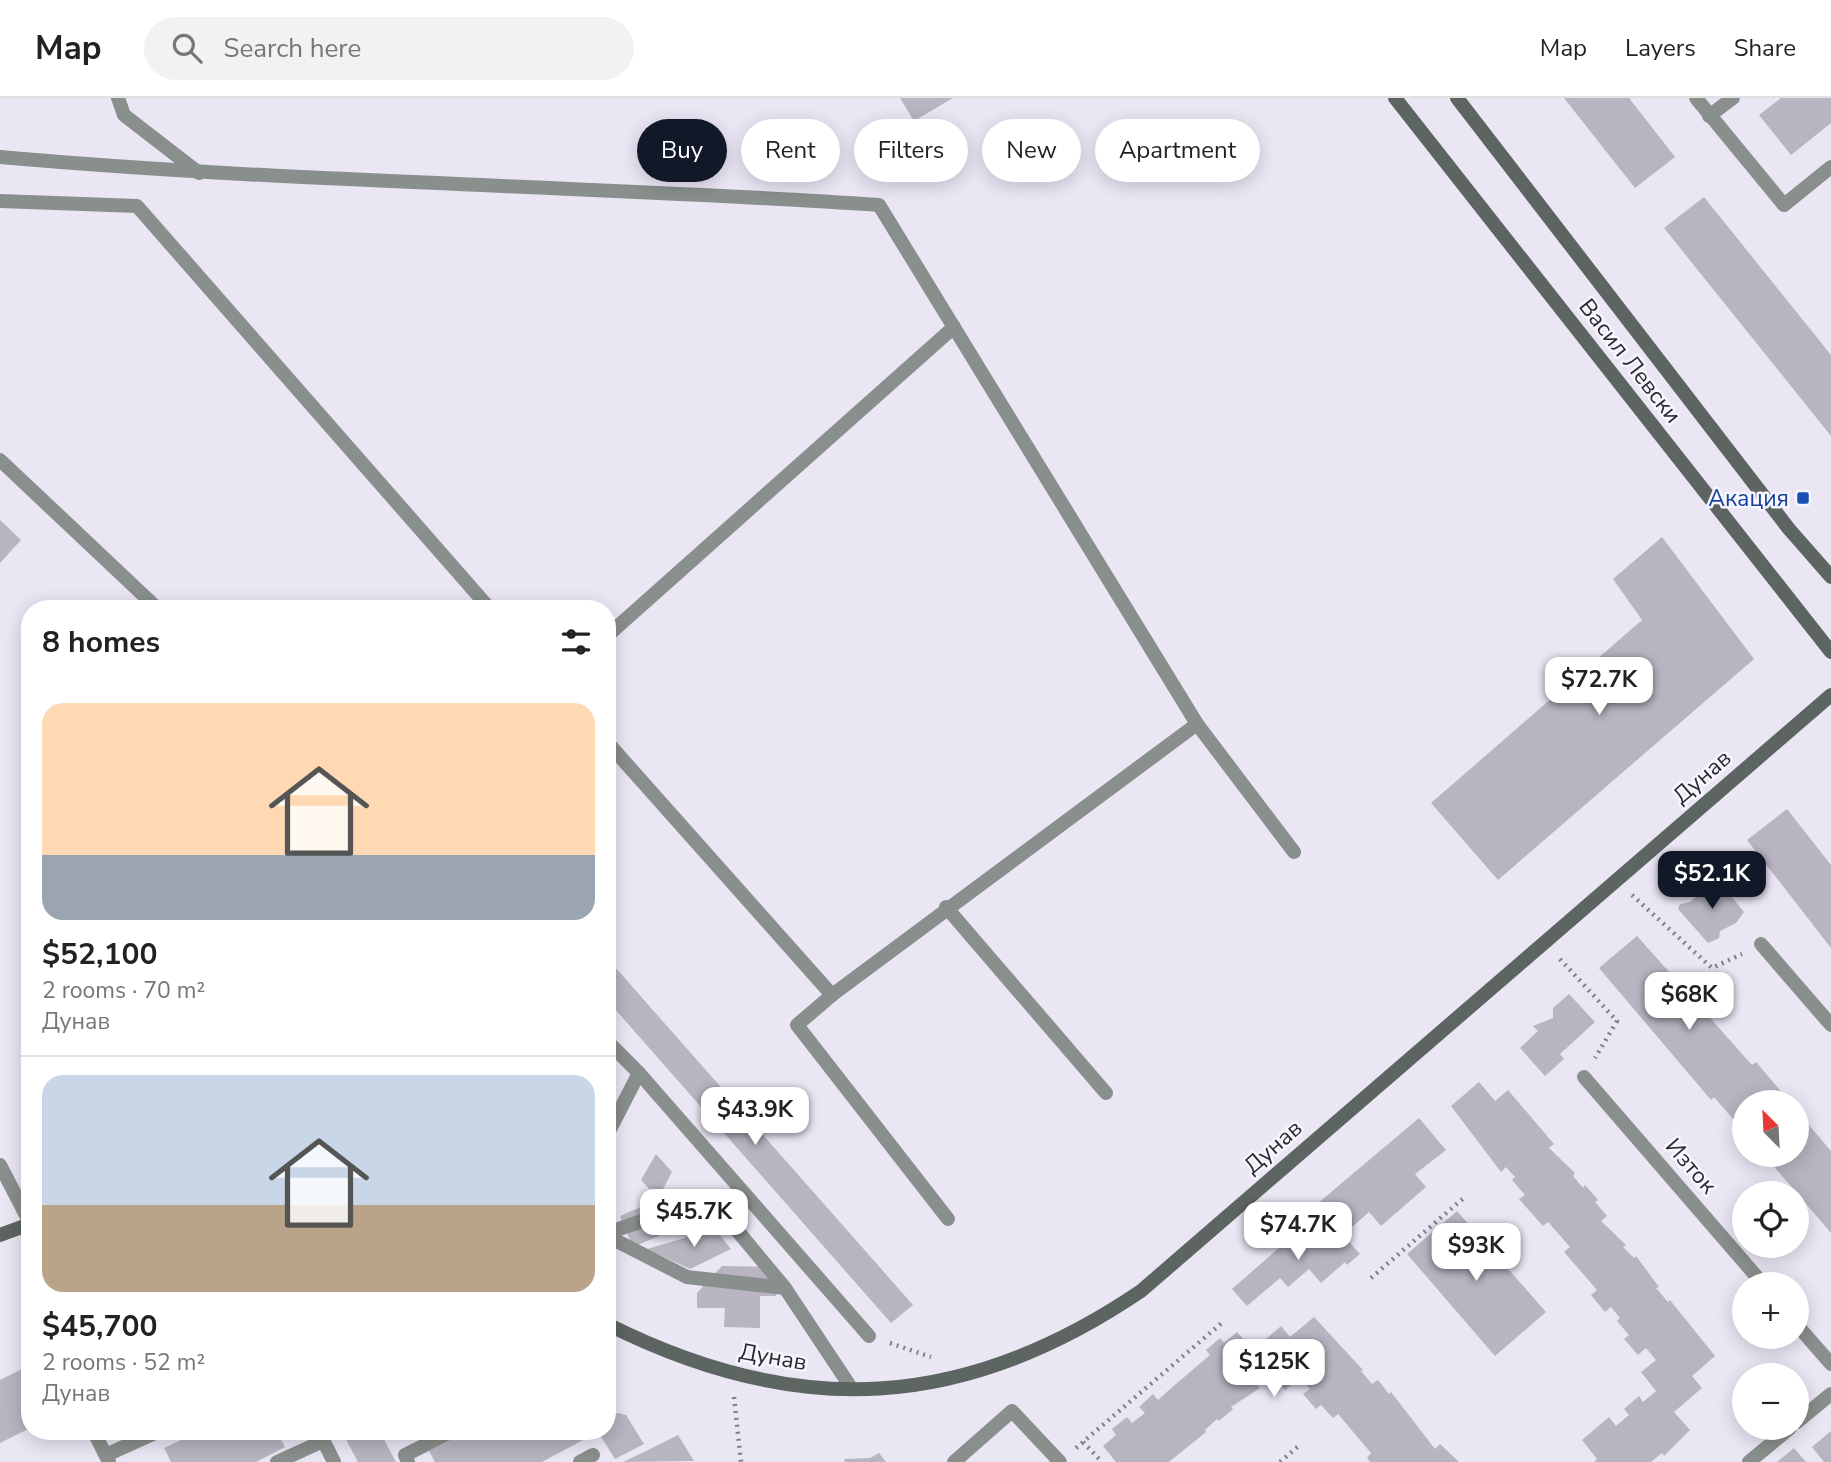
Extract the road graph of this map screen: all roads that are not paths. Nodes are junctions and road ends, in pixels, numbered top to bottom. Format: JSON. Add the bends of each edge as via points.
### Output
{"nodes":[{"id":1,"x":117,"y":98,"type":"edge"},
{"id":2,"x":1395,"y":98,"type":"edge"},
{"id":3,"x":1457,"y":98,"type":"edge"},
{"id":4,"x":1696,"y":98,"type":"edge"},
{"id":5,"x":1733,"y":98,"type":"edge"},
{"id":6,"x":1709,"y":116,"type":"junction"},
{"id":7,"x":0,"y":157,"type":"edge"},
{"id":8,"x":1831,"y":167,"type":"edge"},
{"id":9,"x":199,"y":173,"type":"junction"},
{"id":10,"x":0,"y":201,"type":"edge"},
{"id":11,"x":954,"y":327,"type":"junction"},
{"id":12,"x":0,"y":460,"type":"edge"},
{"id":13,"x":1831,"y":577,"type":"edge"},
{"id":14,"x":148,"y":600,"type":"edge"},
{"id":15,"x":482,"y":600,"type":"edge"},
{"id":16,"x":616,"y":628,"type":"edge"},
{"id":17,"x":1831,"y":652,"type":"edge"},
{"id":18,"x":1831,"y":695,"type":"edge"},
{"id":19,"x":1197,"y":724,"type":"junction"},
{"id":20,"x":616,"y":752,"type":"edge"},
{"id":21,"x":1294,"y":852,"type":"dead end"},
{"id":22,"x":946,"y":907,"type":"junction"},
{"id":23,"x":1761,"y":944,"type":"road end"},
{"id":24,"x":832,"y":995,"type":"junction"},
{"id":25,"x":1831,"y":1025,"type":"edge"},
{"id":26,"x":616,"y":1050,"type":"edge"},
{"id":27,"x":639,"y":1073,"type":"junction"},
{"id":28,"x":1584,"y":1077,"type":"road end"},
{"id":29,"x":1106,"y":1093,"type":"dead end"},
{"id":30,"x":616,"y":1118,"type":"edge"},
{"id":31,"x":0,"y":1165,"type":"edge"},
{"id":32,"x":21,"y":1206,"type":"edge"},
{"id":33,"x":948,"y":1219,"type":"dead end"},
{"id":34,"x":21,"y":1227,"type":"edge"},
{"id":35,"x":616,"y":1231,"type":"edge"},
{"id":36,"x":0,"y":1235,"type":"edge"},
{"id":37,"x":616,"y":1239,"type":"edge"},
{"id":38,"x":1753,"y":1272,"type":"edge"},
{"id":39,"x":785,"y":1288,"type":"junction"},
{"id":40,"x":616,"y":1328,"type":"edge"},
{"id":41,"x":869,"y":1336,"type":"road end"},
{"id":42,"x":1809,"y":1339,"type":"edge"},
{"id":43,"x":1831,"y":1364,"type":"edge"},
{"id":44,"x":852,"y":1390,"type":"junction"},
{"id":45,"x":1831,"y":1394,"type":"edge"},
{"id":46,"x":1809,"y":1412,"type":"edge"},
{"id":47,"x":98,"y":1440,"type":"edge"},
{"id":48,"x":142,"y":1440,"type":"edge"},
{"id":49,"x":314,"y":1440,"type":"edge"},
{"id":50,"x":323,"y":1440,"type":"edge"},
{"id":51,"x":435,"y":1440,"type":"edge"},
{"id":52,"x":1776,"y":1440,"type":"edge"},
{"id":53,"x":108,"y":1459,"type":"edge"},
{"id":54,"x":277,"y":1462,"type":"edge"},
{"id":55,"x":334,"y":1462,"type":"edge"},
{"id":56,"x":408,"y":1462,"type":"edge"},
{"id":57,"x":954,"y":1462,"type":"edge"},
{"id":58,"x":1060,"y":1462,"type":"edge"},
{"id":59,"x":1749,"y":1462,"type":"edge"}],
"edges":[{"from":1,"to":9,"type":"street","via":[[124,116]]},
{"from":2,"to":17,"type":"main road","name":"Васил Левски"},
{"from":3,"to":13,"type":"main road","name":"Васил Левски","via":[[1789,529]]},
{"from":4,"to":6,"type":"street"},
{"from":5,"to":6,"type":"street"},
{"from":6,"to":8,"type":"street","via":[[1784,205]]},
{"from":7,"to":9,"type":"street"},
{"from":9,"to":11,"type":"street","via":[[879,205]]},
{"from":10,"to":15,"type":"street","via":[[137,206]]},
{"from":11,"to":16,"type":"street"},
{"from":11,"to":19,"type":"street"},
{"from":12,"to":14,"type":"street"},
{"from":18,"to":44,"type":"main road","name":"Дунав","via":[[1141,1291],[1072,1335],[976,1373],[903,1387]]},
{"from":19,"to":21,"type":"street"},
{"from":19,"to":22,"type":"street"},
{"from":20,"to":24,"type":"street"},
{"from":22,"to":24,"type":"street"},
{"from":22,"to":29,"type":"street"},
{"from":23,"to":25,"type":"street"},
{"from":24,"to":33,"type":"street","via":[[797,1025]]},
{"from":26,"to":27,"type":"street"},
{"from":27,"to":30,"type":"street"},
{"from":27,"to":41,"type":"street"},
{"from":28,"to":38,"type":"street","name":"Изток"},
{"from":31,"to":32,"type":"street"},
{"from":34,"to":36,"type":"main road"},
{"from":35,"to":39,"type":"street","via":[[710,1198]]},
{"from":37,"to":39,"type":"street","via":[[687,1277]]},
{"from":39,"to":44,"type":"street"},
{"from":40,"to":44,"type":"main road","name":"Дунав","via":[[732,1374]]},
{"from":42,"to":43,"type":"street"},
{"from":45,"to":46,"type":"street"},
{"from":47,"to":53,"type":"street"},
{"from":48,"to":53,"type":"street"},
{"from":49,"to":54,"type":"street"},
{"from":50,"to":55,"type":"street"},
{"from":51,"to":56,"type":"street","via":[[404,1455]]},
{"from":52,"to":59,"type":"street"},
{"from":57,"to":58,"type":"street","via":[[1012,1411]]}]}
